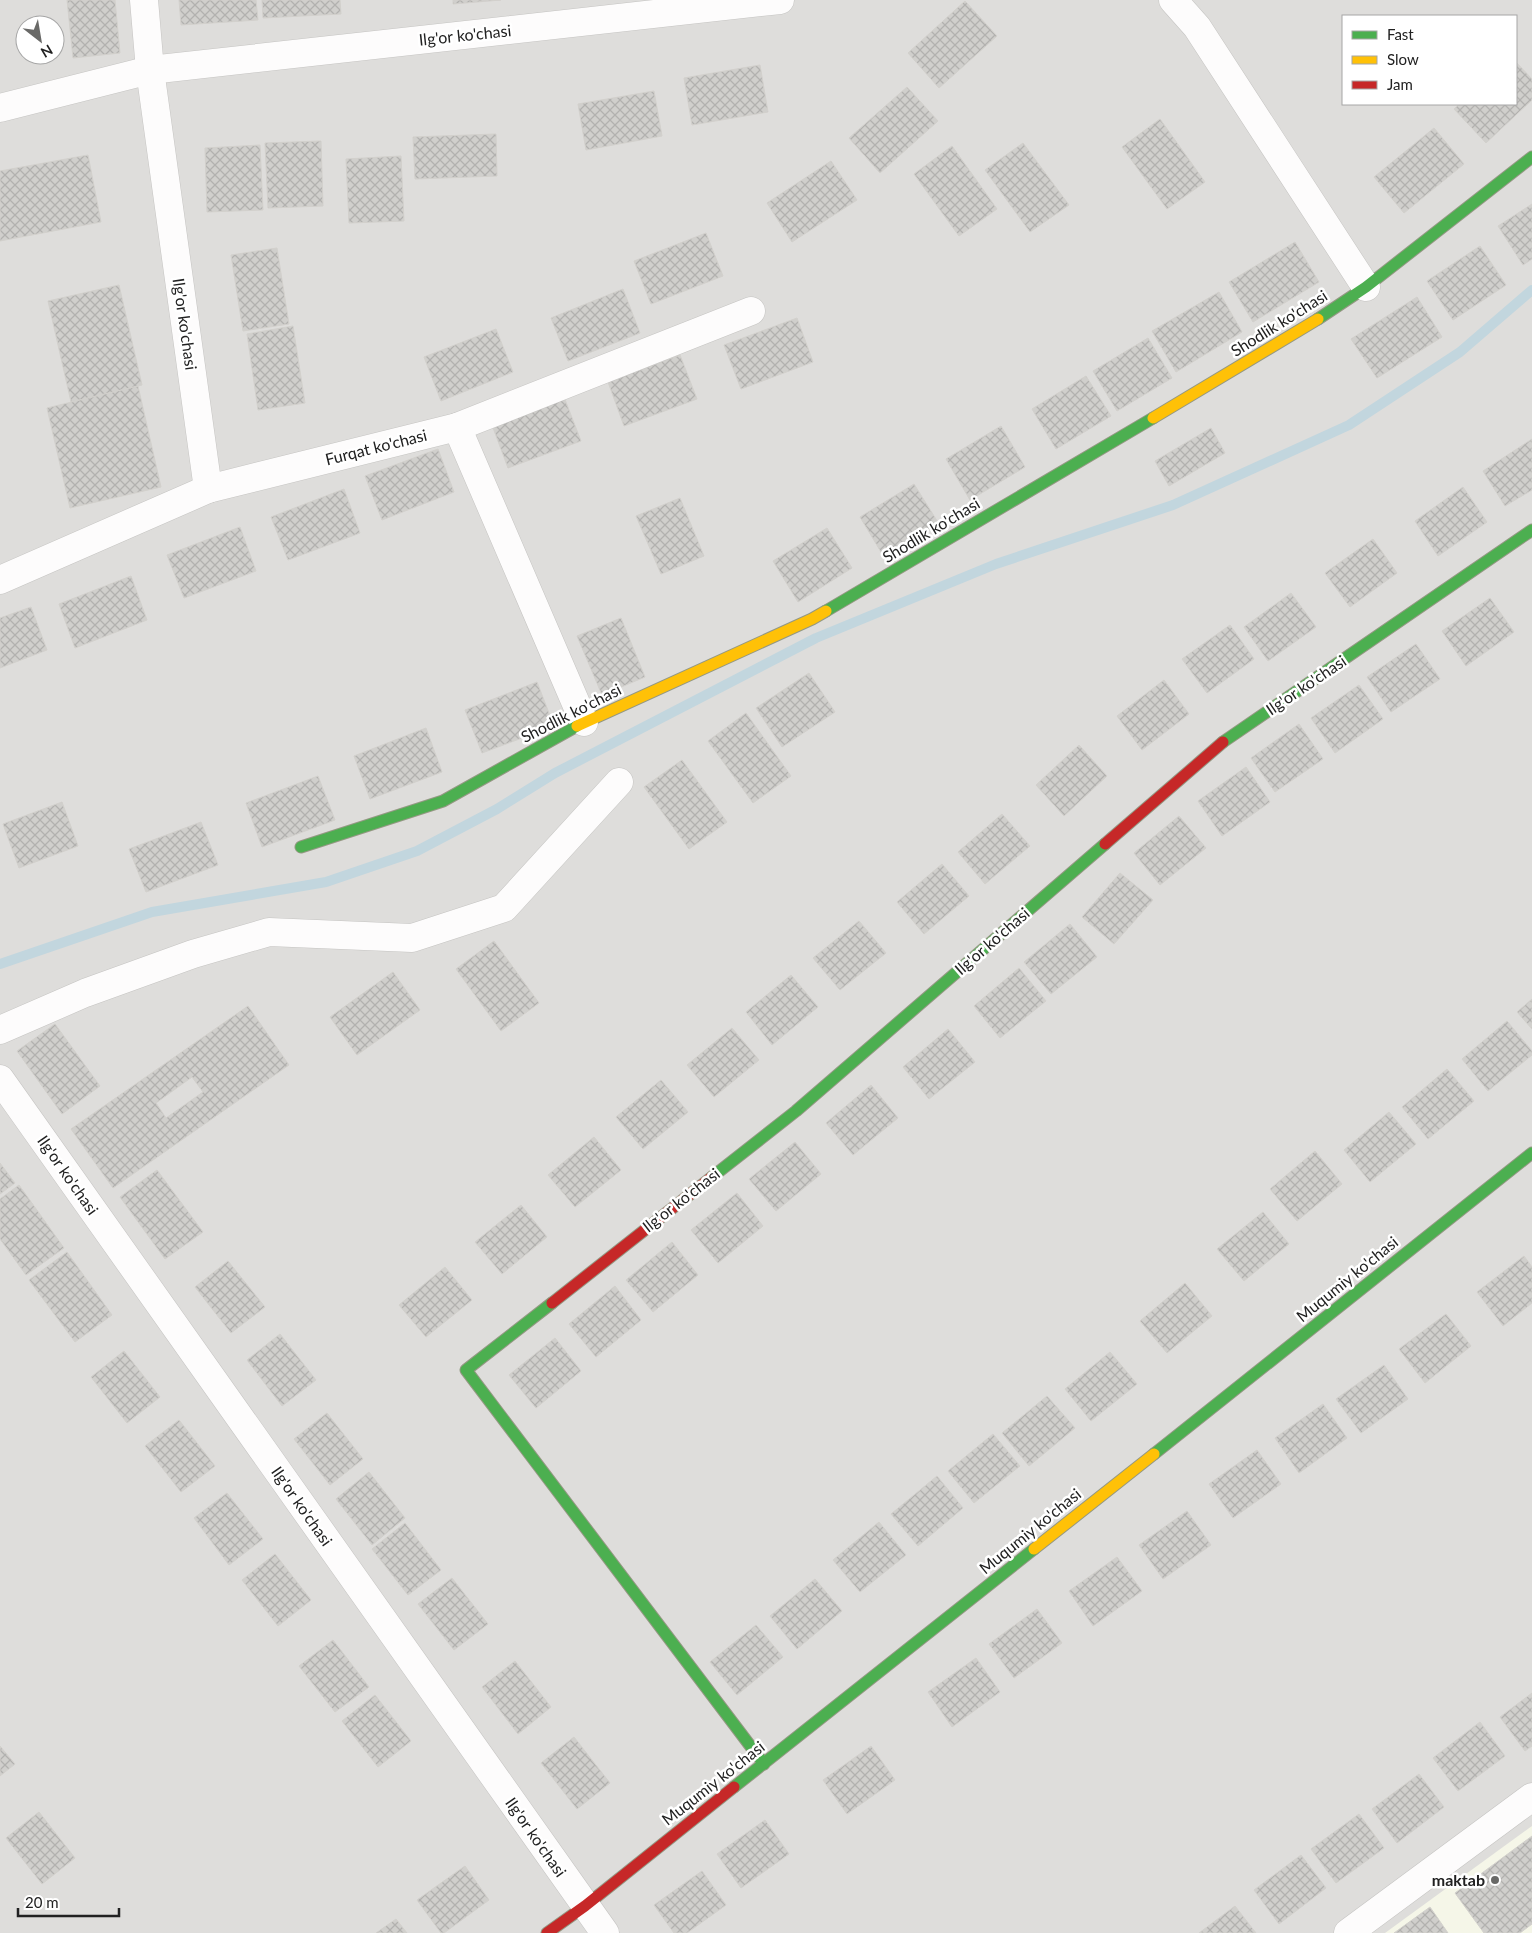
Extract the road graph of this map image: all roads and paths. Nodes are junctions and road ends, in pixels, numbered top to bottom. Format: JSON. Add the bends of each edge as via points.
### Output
{"nodes":[{"id":1,"x":144,"y":0,"type":"edge"},
{"id":2,"x":780,"y":0,"type":"edge"},
{"id":3,"x":1173,"y":0,"type":"edge"},
{"id":4,"x":150,"y":70,"type":"junction"},
{"id":5,"x":0,"y":108,"type":"edge"},
{"id":6,"x":1532,"y":157,"type":"edge"},
{"id":7,"x":1366,"y":287,"type":"junction"},
{"id":8,"x":751,"y":311,"type":"dead end"},
{"id":9,"x":457,"y":427,"type":"junction"},
{"id":10,"x":208,"y":489,"type":"junction"},
{"id":11,"x":1532,"y":530,"type":"edge"},
{"id":12,"x":0,"y":580,"type":"edge"},
{"id":13,"x":584,"y":722,"type":"junction"},
{"id":14,"x":619,"y":782,"type":"dead end"},
{"id":15,"x":301,"y":847,"type":"dead end"},
{"id":16,"x":0,"y":1030,"type":"edge"},
{"id":17,"x":0,"y":1079,"type":"edge"},
{"id":18,"x":1530,"y":1158,"type":"edge"},
{"id":19,"x":764,"y":1764,"type":"junction"},
{"id":20,"x":1532,"y":1797,"type":"edge"},
{"id":21,"x":585,"y":1906,"type":"junction"},
{"id":22,"x":547,"y":1933,"type":"edge"},
{"id":23,"x":605,"y":1933,"type":"edge"},
{"id":24,"x":1348,"y":1933,"type":"edge"}],
"edges":[{"from":1,"to":4,"type":"street","name":"Ilg'or ko'chasi"},
{"from":2,"to":4,"type":"street","name":"Ilg'or ko'chasi"},
{"from":3,"to":7,"type":"street","via":[[1197,27]]},
{"from":4,"to":5,"type":"street","name":"Ilg'or ko'chasi"},
{"from":4,"to":10,"type":"street","name":"Ilg'or ko'chasi"},
{"from":6,"to":7,"type":"street","name":"Shodlik ko'chasi"},
{"from":7,"to":13,"type":"street","name":"Shodlik ko'chasi","via":[[1298,332],[812,619]]},
{"from":8,"to":9,"type":"street","name":"Furqat ko'chasi"},
{"from":9,"to":10,"type":"street","name":"Furqat ko'chasi"},
{"from":9,"to":13,"type":"street"},
{"from":10,"to":12,"type":"street","name":"Furqat ko'chasi"},
{"from":11,"to":19,"type":"street","name":"Ilg'or ko'chasi","via":[[1221,743],[796,1111],[466,1370]]},
{"from":13,"to":15,"type":"street","name":"Shodlik ko'chasi","via":[[443,800]]},
{"from":14,"to":16,"type":"street","via":[[504,908],[412,938],[269,932],[193,954]]},
{"from":17,"to":21,"type":"street","name":"Ilg'or ko'chasi"},
{"from":18,"to":19,"type":"street","name":"Muqumiy ko'chasi"},
{"from":19,"to":21,"type":"street","name":"Muqumiy ko'chasi"},
{"from":20,"to":24,"type":"street"},
{"from":21,"to":22,"type":"street","name":"Muqumiy ko'chasi"},
{"from":21,"to":23,"type":"street","name":"Ilg'or ko'chasi"}]}
